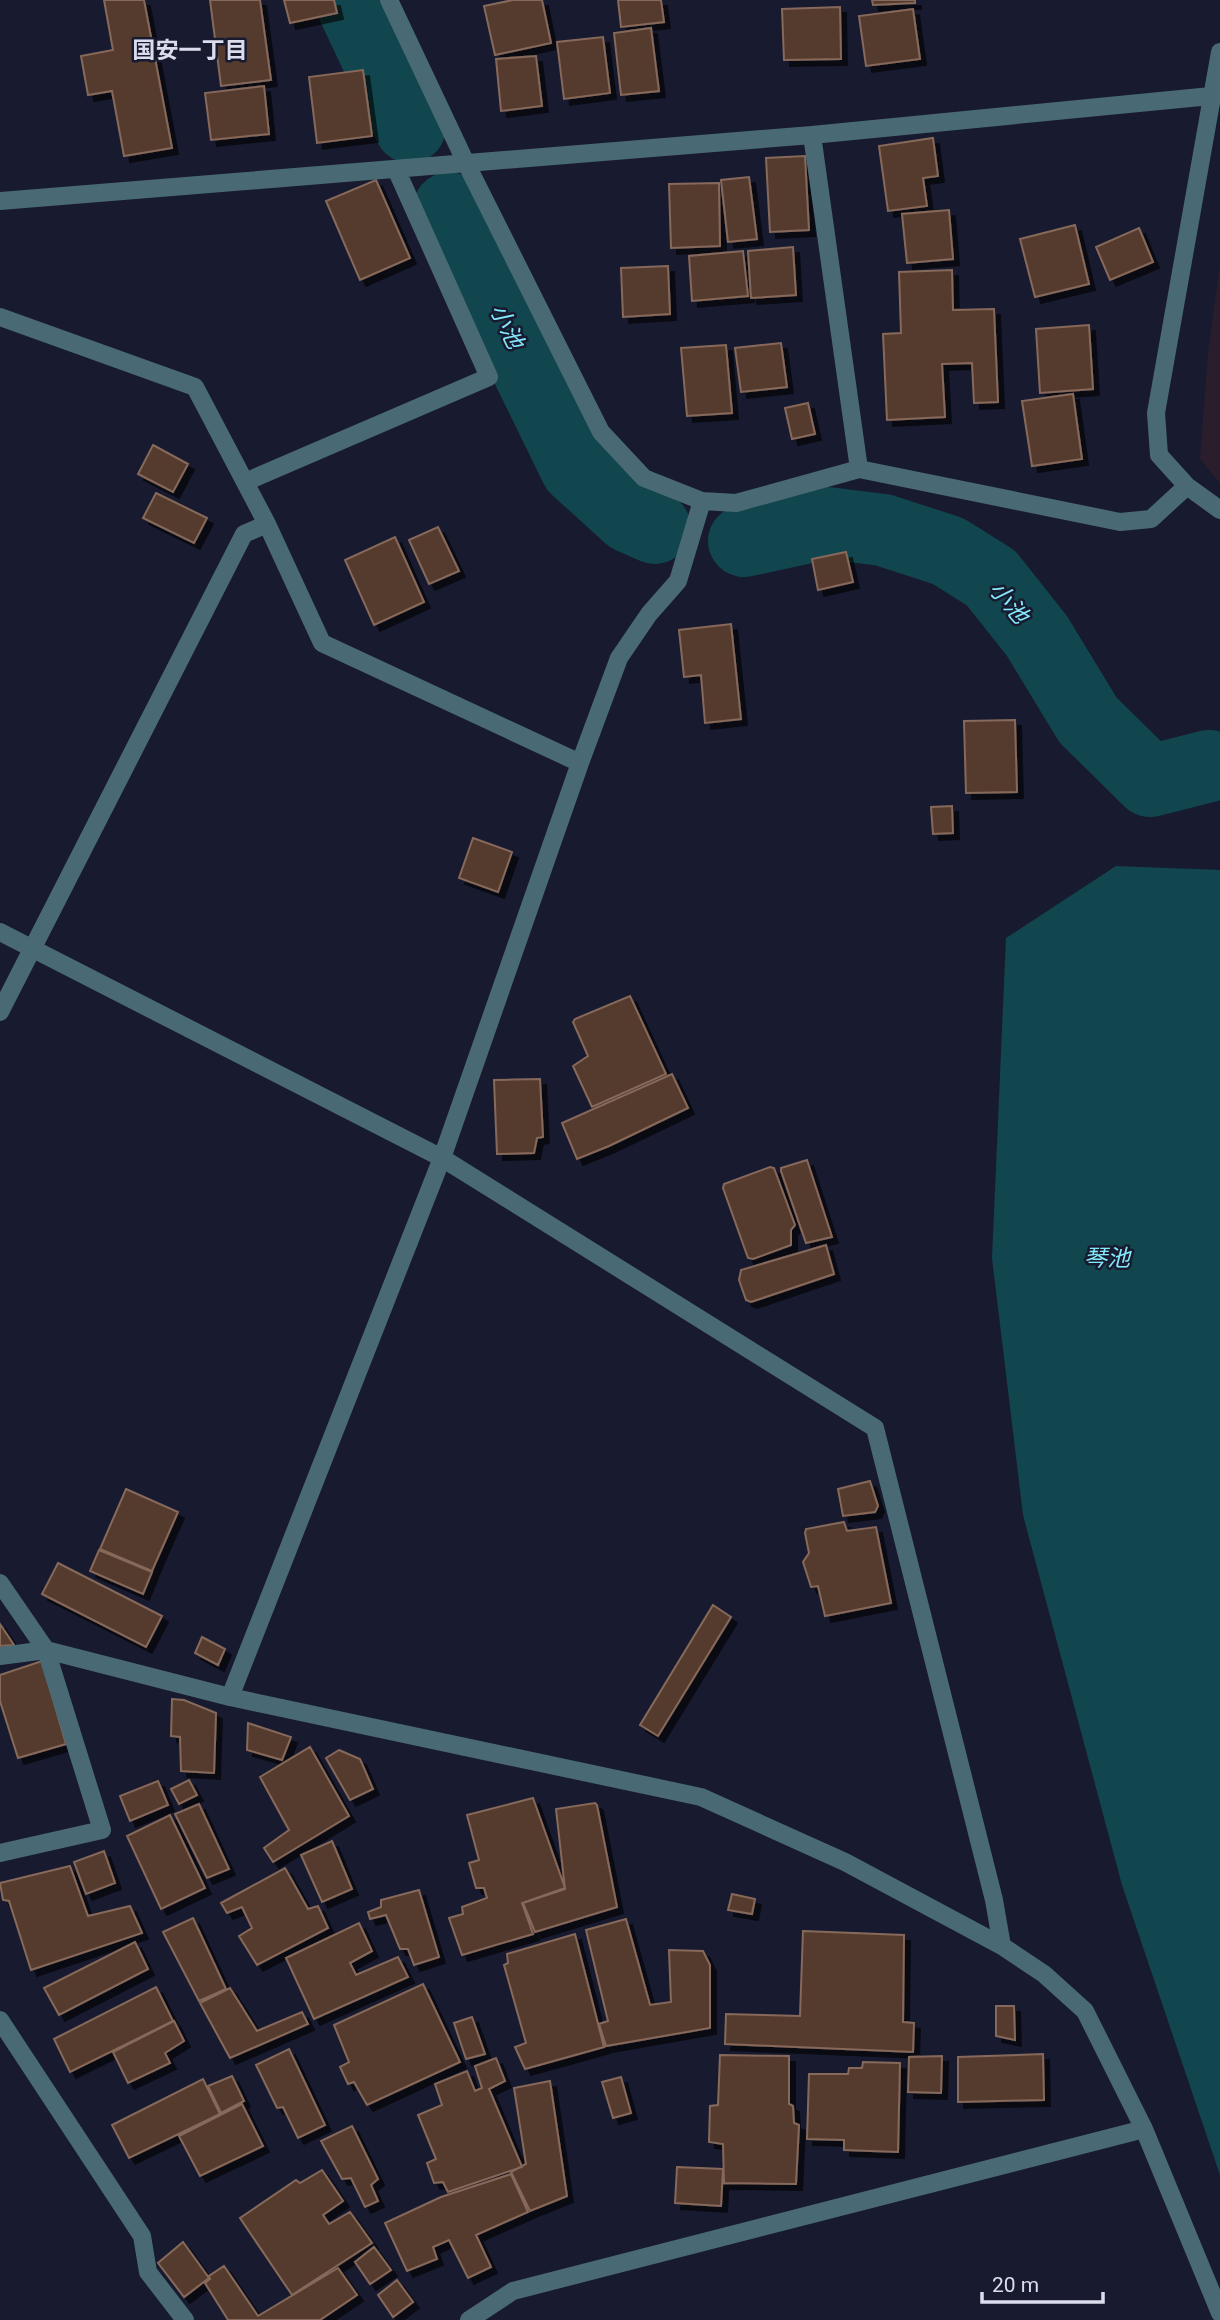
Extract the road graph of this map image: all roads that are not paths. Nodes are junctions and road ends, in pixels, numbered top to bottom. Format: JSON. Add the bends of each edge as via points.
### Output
{"nodes":[{"id":1,"x":389,"y":0,"type":"edge"},
{"id":2,"x":1220,"y":52,"type":"edge"},
{"id":3,"x":1211,"y":96,"type":"junction"},
{"id":4,"x":812,"y":135,"type":"junction"},
{"id":5,"x":466,"y":163,"type":"junction"},
{"id":6,"x":396,"y":169,"type":"junction"},
{"id":7,"x":0,"y":201,"type":"edge"},
{"id":8,"x":0,"y":317,"type":"edge"},
{"id":9,"x":859,"y":469,"type":"junction"},
{"id":10,"x":245,"y":481,"type":"junction"},
{"id":11,"x":1187,"y":486,"type":"junction"},
{"id":12,"x":702,"y":501,"type":"junction"},
{"id":13,"x":1220,"y":510,"type":"edge"},
{"id":14,"x":267,"y":524,"type":"junction"},
{"id":15,"x":580,"y":763,"type":"junction"},
{"id":16,"x":0,"y":932,"type":"edge"},
{"id":17,"x":34,"y":949,"type":"junction"},
{"id":18,"x":0,"y":1012,"type":"edge"},
{"id":19,"x":442,"y":1158,"type":"junction"},
{"id":20,"x":0,"y":1583,"type":"edge"},
{"id":21,"x":46,"y":1650,"type":"junction"},
{"id":22,"x":0,"y":1656,"type":"edge"},
{"id":23,"x":230,"y":1697,"type":"junction"},
{"id":24,"x":0,"y":1853,"type":"edge"},
{"id":25,"x":1002,"y":1946,"type":"junction"},
{"id":26,"x":0,"y":2020,"type":"edge"},
{"id":27,"x":1144,"y":2129,"type":"junction"},
{"id":28,"x":1220,"y":2313,"type":"edge"},
{"id":29,"x":185,"y":2320,"type":"edge"},
{"id":30,"x":469,"y":2320,"type":"edge"}],
"edges":[{"from":1,"to":5,"type":"street"},
{"from":2,"to":3,"type":"street"},
{"from":3,"to":4,"type":"street"},
{"from":3,"to":11,"type":"street","via":[[1156,413],[1158,455]]},
{"from":4,"to":5,"type":"street"},
{"from":4,"to":9,"type":"street"},
{"from":5,"to":6,"type":"street"},
{"from":5,"to":12,"type":"street","via":[[601,432],[644,478]]},
{"from":6,"to":7,"type":"street"},
{"from":6,"to":10,"type":"street","via":[[489,377]]},
{"from":8,"to":10,"type":"street","via":[[195,387]]},
{"from":9,"to":11,"type":"street","via":[[1120,522],[1151,519]]},
{"from":9,"to":12,"type":"street","via":[[736,503]]},
{"from":10,"to":14,"type":"street"},
{"from":11,"to":13,"type":"street"},
{"from":12,"to":15,"type":"street","via":[[678,581],[619,658]]},
{"from":14,"to":15,"type":"street","via":[[322,643]]},
{"from":14,"to":17,"type":"street","via":[[244,534]]},
{"from":15,"to":19,"type":"street"},
{"from":16,"to":17,"type":"street"},
{"from":17,"to":18,"type":"street"},
{"from":17,"to":19,"type":"street"},
{"from":19,"to":23,"type":"street"},
{"from":19,"to":25,"type":"street","via":[[875,1428]]},
{"from":20,"to":21,"type":"street"},
{"from":21,"to":22,"type":"street"},
{"from":21,"to":23,"type":"street"},
{"from":21,"to":24,"type":"street","via":[[102,1830]]},
{"from":23,"to":25,"type":"street","via":[[701,1797],[845,1862]]},
{"from":25,"to":27,"type":"street","via":[[1044,1973],[1085,2011]]},
{"from":26,"to":29,"type":"street","via":[[142,2236],[148,2272]]},
{"from":27,"to":28,"type":"street"},
{"from":27,"to":30,"type":"street","via":[[513,2291]]}]}
